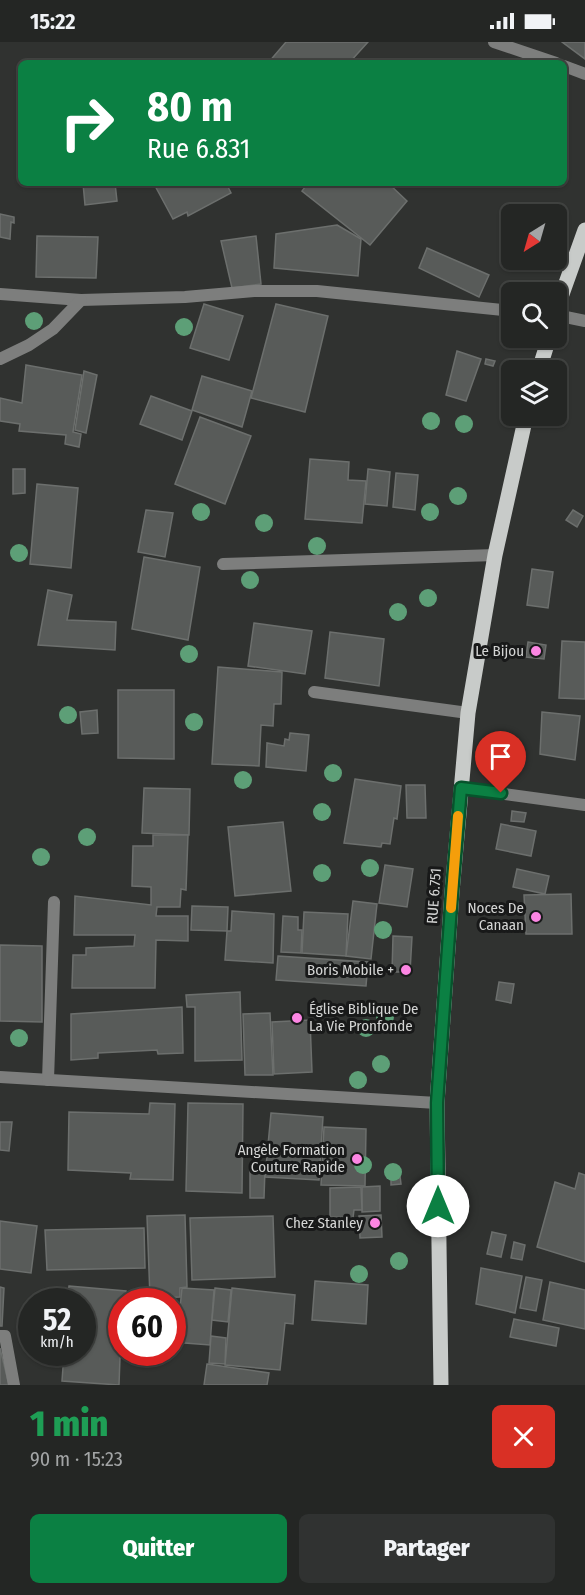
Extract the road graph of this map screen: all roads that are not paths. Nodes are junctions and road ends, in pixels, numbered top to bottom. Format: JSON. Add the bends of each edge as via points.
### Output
{"nodes":[{"id":1,"x":494,"y":42,"type":"edge"},
{"id":2,"x":547,"y":60,"type":"edge"},
{"id":3,"x":567,"y":67,"type":"edge"},
{"id":4,"x":585,"y":74,"type":"edge"},
{"id":5,"x":585,"y":230,"type":"edge"},
{"id":6,"x":567,"y":282,"type":"edge"},
{"id":7,"x":0,"y":294,"type":"edge"},
{"id":8,"x":81,"y":300,"type":"junction"},
{"id":9,"x":501,"y":309,"type":"edge"},
{"id":10,"x":567,"y":316,"type":"edge"},
{"id":11,"x":585,"y":321,"type":"edge"},
{"id":12,"x":0,"y":359,"type":"edge"},
{"id":13,"x":524,"y":426,"type":"edge"},
{"id":14,"x":495,"y":555,"type":"junction"},
{"id":15,"x":223,"y":564,"type":"dead end"},
{"id":16,"x":314,"y":692,"type":"dead end"},
{"id":17,"x":468,"y":713,"type":"junction"},
{"id":18,"x":461,"y":788,"type":"junction"},
{"id":19,"x":585,"y":805,"type":"edge"},
{"id":20,"x":54,"y":902,"type":"dead end"},
{"id":21,"x":0,"y":1077,"type":"edge"},
{"id":22,"x":48,"y":1080,"type":"junction"},
{"id":23,"x":437,"y":1103,"type":"junction"},
{"id":24,"x":0,"y":1336,"type":"edge"},
{"id":25,"x":14,"y":1385,"type":"edge"},
{"id":26,"x":441,"y":1385,"type":"edge"}],
"edges":[{"from":1,"to":2,"type":"street"},
{"from":3,"to":4,"type":"street"},
{"from":5,"to":6,"type":"main road"},
{"from":7,"to":8,"type":"street"},
{"from":8,"to":9,"type":"street","via":[[317,291]]},
{"from":8,"to":12,"type":"street","via":[[53,328]]},
{"from":10,"to":11,"type":"street"},
{"from":13,"to":14,"type":"main road","name":"RUE 6.751"},
{"from":14,"to":15,"type":"street"},
{"from":14,"to":17,"type":"main road","name":"RUE 6.751"},
{"from":16,"to":17,"type":"street"},
{"from":17,"to":18,"type":"main road","name":"RUE 6.751"},
{"from":18,"to":19,"type":"street"},
{"from":18,"to":23,"type":"main road","name":"RUE 6.751"},
{"from":20,"to":22,"type":"street"},
{"from":21,"to":22,"type":"street"},
{"from":22,"to":23,"type":"street"},
{"from":23,"to":26,"type":"main road","name":"RUE 6.751"},
{"from":24,"to":25,"type":"street","via":[[5,1336]]}]}
